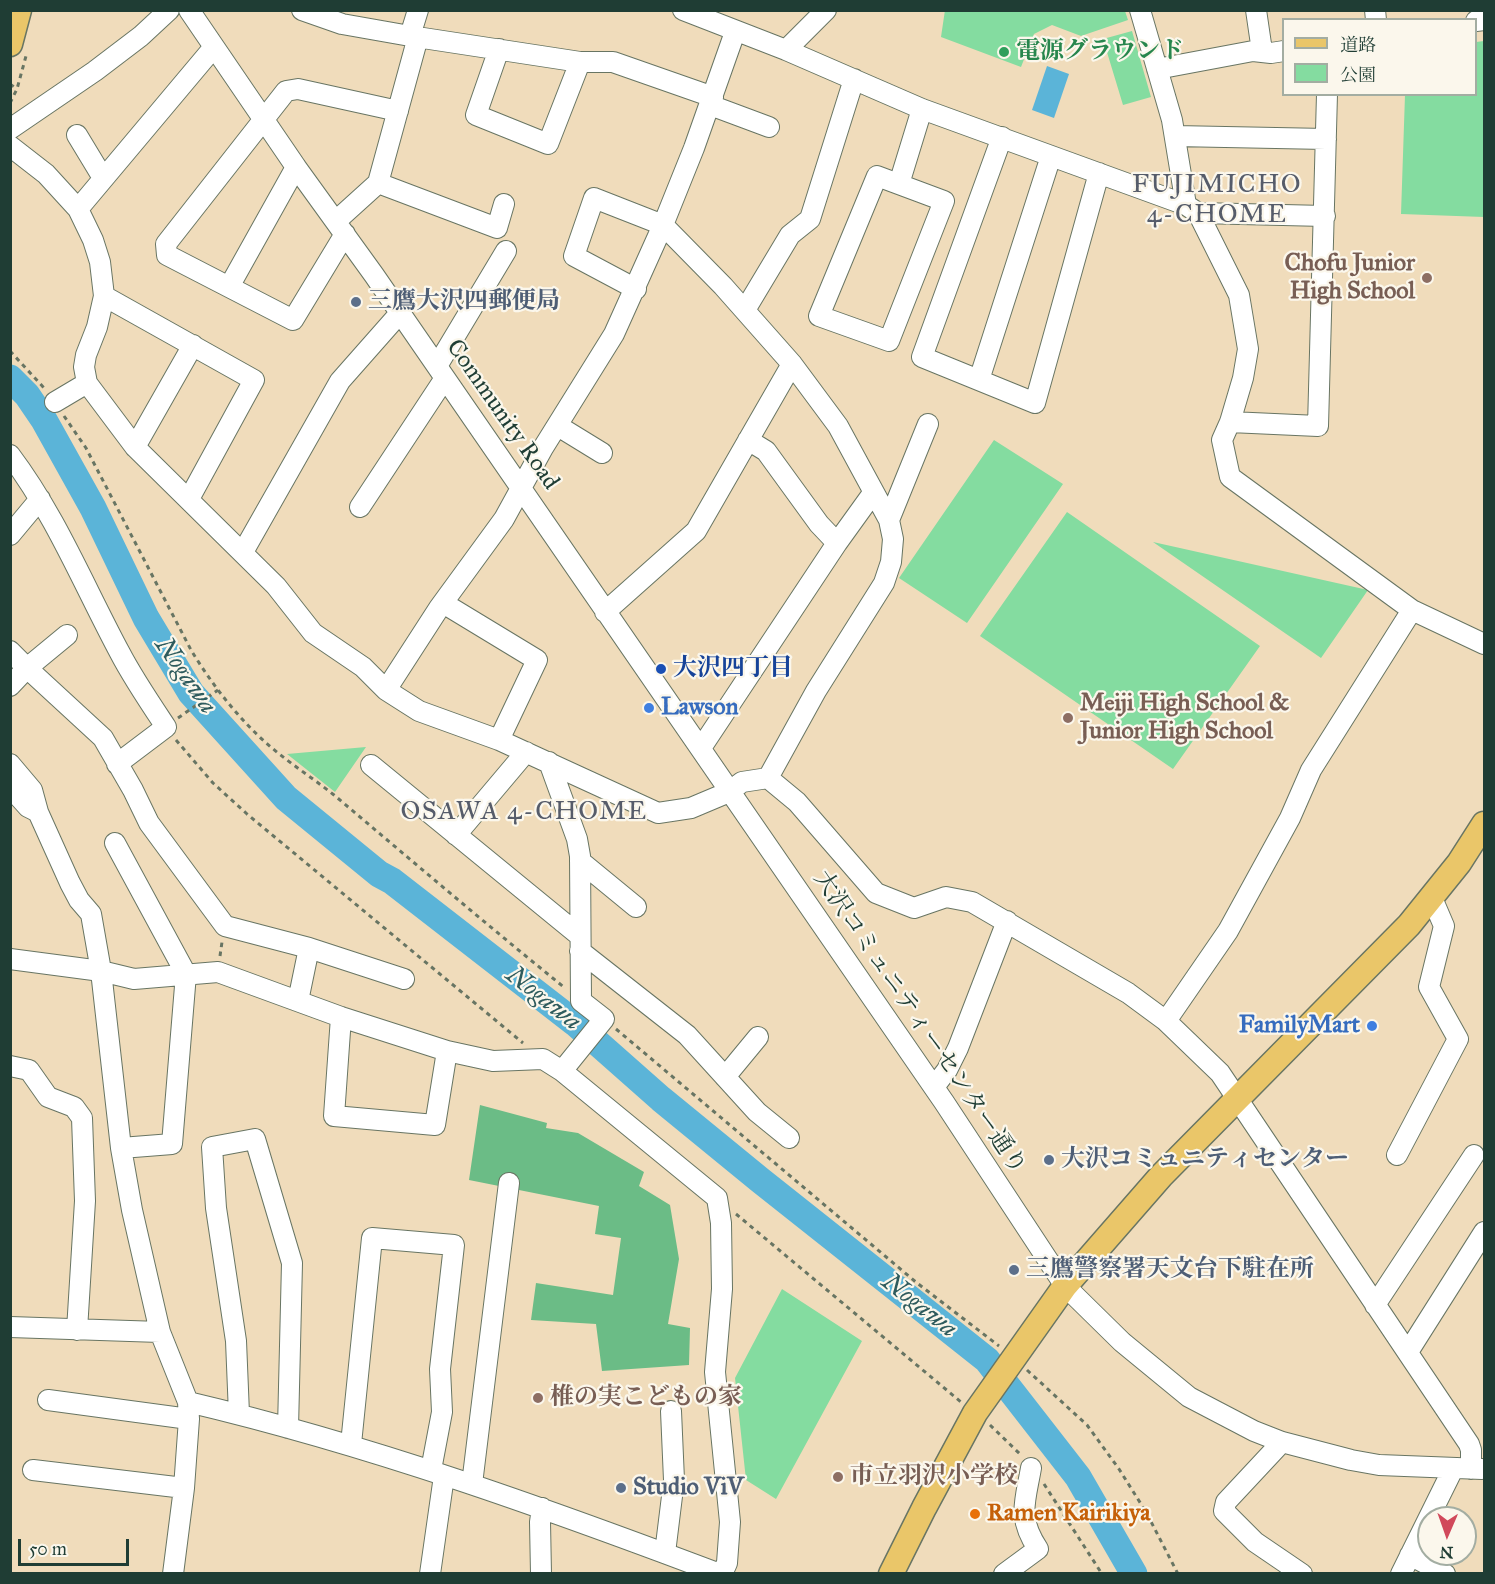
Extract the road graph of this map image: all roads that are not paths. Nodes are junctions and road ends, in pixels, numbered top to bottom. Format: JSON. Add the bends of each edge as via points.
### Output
{"nodes":[{"id":1,"x":19,"y":10,"type":"edge"},
{"id":2,"x":169,"y":10,"type":"edge"},
{"id":3,"x":189,"y":10,"type":"edge"},
{"id":4,"x":302,"y":10,"type":"edge"},
{"id":5,"x":418,"y":10,"type":"edge"},
{"id":6,"x":683,"y":10,"type":"edge"},
{"id":7,"x":826,"y":10,"type":"edge"},
{"id":8,"x":1140,"y":10,"type":"edge"},
{"id":9,"x":1256,"y":10,"type":"edge"},
{"id":10,"x":735,"y":32,"type":"junction"},
{"id":11,"x":414,"y":36,"type":"junction"},
{"id":12,"x":10,"y":44,"type":"edge"},
{"id":13,"x":214,"y":46,"type":"junction"},
{"id":14,"x":499,"y":49,"type":"junction"},
{"id":15,"x":786,"y":50,"type":"junction"},
{"id":16,"x":1262,"y":51,"type":"junction"},
{"id":17,"x":1282,"y":51,"type":"edge"},
{"id":18,"x":580,"y":62,"type":"junction"},
{"id":19,"x":1157,"y":69,"type":"junction"},
{"id":20,"x":855,"y":79,"type":"junction"},
{"id":21,"x":1327,"y":96,"type":"edge"},
{"id":22,"x":712,"y":101,"type":"junction"},
{"id":23,"x":922,"y":109,"type":"junction"},
{"id":24,"x":398,"y":111,"type":"junction"},
{"id":25,"x":264,"y":118,"type":"junction"},
{"id":26,"x":769,"y":126,"type":"dead end"},
{"id":27,"x":10,"y":129,"type":"edge"},
{"id":28,"x":76,"y":135,"type":"dead end"},
{"id":29,"x":1175,"y":135,"type":"junction"},
{"id":30,"x":1002,"y":137,"type":"junction"},
{"id":31,"x":1326,"y":139,"type":"junction"},
{"id":32,"x":10,"y":146,"type":"edge"},
{"id":33,"x":1051,"y":156,"type":"junction"},
{"id":34,"x":296,"y":167,"type":"junction"},
{"id":35,"x":1099,"y":173,"type":"junction"},
{"id":36,"x":103,"y":178,"type":"junction"},
{"id":37,"x":378,"y":183,"type":"junction"},
{"id":38,"x":899,"y":184,"type":"junction"},
{"id":39,"x":504,"y":204,"type":"dead end"},
{"id":40,"x":78,"y":208,"type":"junction"},
{"id":41,"x":1192,"y":209,"type":"junction"},
{"id":42,"x":1325,"y":216,"type":"junction"},
{"id":43,"x":663,"y":225,"type":"junction"},
{"id":44,"x":341,"y":228,"type":"junction"},
{"id":45,"x":506,"y":251,"type":"dead end"},
{"id":46,"x":229,"y":286,"type":"junction"},
{"id":47,"x":636,"y":289,"type":"junction"},
{"id":48,"x":104,"y":296,"type":"junction"},
{"id":49,"x":745,"y":310,"type":"junction"},
{"id":50,"x":400,"y":313,"type":"junction"},
{"id":51,"x":193,"y":345,"type":"junction"},
{"id":52,"x":792,"y":364,"type":"junction"},
{"id":53,"x":441,"y":372,"type":"junction"},
{"id":54,"x":979,"y":380,"type":"junction"},
{"id":55,"x":87,"y":383,"type":"junction"},
{"id":56,"x":55,"y":402,"type":"road end"},
{"id":57,"x":1230,"y":422,"type":"junction"},
{"id":58,"x":928,"y":424,"type":"dead end"},
{"id":59,"x":558,"y":426,"type":"junction"},
{"id":60,"x":748,"y":440,"type":"junction"},
{"id":61,"x":135,"y":447,"type":"junction"},
{"id":62,"x":602,"y":453,"type":"dead end"},
{"id":63,"x":10,"y":455,"type":"edge"},
{"id":64,"x":521,"y":489,"type":"junction"},
{"id":65,"x":873,"y":494,"type":"junction"},
{"id":66,"x":40,"y":499,"type":"junction"},
{"id":67,"x":189,"y":500,"type":"junction"},
{"id":68,"x":360,"y":507,"type":"dead end"},
{"id":69,"x":889,"y":520,"type":"junction"},
{"id":70,"x":10,"y":535,"type":"edge"},
{"id":71,"x":837,"y":543,"type":"junction"},
{"id":72,"x":243,"y":552,"type":"junction"},
{"id":73,"x":443,"y":603,"type":"junction"},
{"id":74,"x":1412,"y":610,"type":"junction"},
{"id":75,"x":605,"y":612,"type":"junction"},
{"id":76,"x":67,"y":635,"type":"dead end"},
{"id":77,"x":1485,"y":644,"type":"edge"},
{"id":78,"x":10,"y":651,"type":"edge"},
{"id":79,"x":27,"y":668,"type":"junction"},
{"id":80,"x":10,"y":686,"type":"edge"},
{"id":81,"x":386,"y":690,"type":"junction"},
{"id":82,"x":499,"y":740,"type":"junction"},
{"id":83,"x":701,"y":748,"type":"junction"},
{"id":84,"x":526,"y":752,"type":"junction"},
{"id":85,"x":549,"y":762,"type":"junction"},
{"id":86,"x":10,"y":764,"type":"edge"},
{"id":87,"x":117,"y":764,"type":"junction"},
{"id":88,"x":371,"y":765,"type":"dead end"},
{"id":89,"x":768,"y":778,"type":"junction"},
{"id":90,"x":10,"y":787,"type":"edge"},
{"id":91,"x":729,"y":792,"type":"junction"},
{"id":92,"x":38,"y":812,"type":"junction"},
{"id":93,"x":1485,"y":824,"type":"edge"},
{"id":94,"x":456,"y":835,"type":"junction"},
{"id":95,"x":115,"y":843,"type":"dead end"},
{"id":96,"x":580,"y":861,"type":"junction"},
{"id":97,"x":1432,"y":898,"type":"junction"},
{"id":98,"x":636,"y":907,"type":"dead end"},
{"id":99,"x":1007,"y":921,"type":"junction"},
{"id":100,"x":580,"y":943,"type":"junction"},
{"id":101,"x":309,"y":948,"type":"junction"},
{"id":102,"x":10,"y":958,"type":"edge"},
{"id":103,"x":101,"y":970,"type":"junction"},
{"id":104,"x":186,"y":974,"type":"junction"},
{"id":105,"x":404,"y":979,"type":"dead end"},
{"id":106,"x":298,"y":1001,"type":"junction"},
{"id":107,"x":341,"y":1017,"type":"junction"},
{"id":108,"x":1166,"y":1021,"type":"junction"},
{"id":109,"x":758,"y":1037,"type":"dead end"},
{"id":110,"x":447,"y":1051,"type":"junction"},
{"id":111,"x":10,"y":1066,"type":"edge"},
{"id":112,"x":562,"y":1070,"type":"junction"},
{"id":113,"x":725,"y":1077,"type":"junction"},
{"id":114,"x":934,"y":1087,"type":"junction"},
{"id":115,"x":1237,"y":1099,"type":"junction"},
{"id":116,"x":789,"y":1138,"type":"dead end"},
{"id":117,"x":121,"y":1148,"type":"junction"},
{"id":118,"x":1397,"y":1155,"type":"dead end"},
{"id":119,"x":1474,"y":1155,"type":"dead end"},
{"id":120,"x":509,"y":1183,"type":"dead end"},
{"id":121,"x":1485,"y":1232,"type":"edge"},
{"id":122,"x":1065,"y":1286,"type":"junction"},
{"id":123,"x":1375,"y":1305,"type":"junction"},
{"id":124,"x":10,"y":1327,"type":"edge"},
{"id":125,"x":77,"y":1330,"type":"junction"},
{"id":126,"x":160,"y":1332,"type":"junction"},
{"id":127,"x":1408,"y":1352,"type":"junction"},
{"id":128,"x":48,"y":1401,"type":"dead end"},
{"id":129,"x":189,"y":1410,"type":"junction"},
{"id":130,"x":671,"y":1411,"type":"dead end"},
{"id":131,"x":239,"y":1414,"type":"junction"},
{"id":132,"x":288,"y":1428,"type":"junction"},
{"id":133,"x":1282,"y":1442,"type":"junction"},
{"id":134,"x":351,"y":1444,"type":"junction"},
{"id":135,"x":1031,"y":1468,"type":"dead end"},
{"id":136,"x":1469,"y":1469,"type":"edge"},
{"id":137,"x":33,"y":1470,"type":"dead end"},
{"id":138,"x":437,"y":1473,"type":"junction"},
{"id":139,"x":472,"y":1484,"type":"junction"},
{"id":140,"x":184,"y":1488,"type":"junction"},
{"id":141,"x":542,"y":1508,"type":"junction"},
{"id":142,"x":664,"y":1553,"type":"junction"},
{"id":143,"x":1410,"y":1555,"type":"junction"},
{"id":144,"x":1008,"y":1573,"type":"edge"},
{"id":145,"x":173,"y":1574,"type":"edge"},
{"id":146,"x":430,"y":1574,"type":"edge"},
{"id":147,"x":541,"y":1574,"type":"edge"},
{"id":148,"x":721,"y":1574,"type":"edge"},
{"id":149,"x":891,"y":1574,"type":"edge"},
{"id":150,"x":1302,"y":1574,"type":"edge"},
{"id":151,"x":1401,"y":1574,"type":"edge"},
{"id":152,"x":1445,"y":1574,"type":"edge"}],
"edges":[{"from":1,"to":12,"type":"main road"},
{"from":2,"to":27,"type":"street","via":[[95,71]]},
{"from":3,"to":13,"type":"street","name":"Community Road"},
{"from":4,"to":11,"type":"street","via":[[342,24]]},
{"from":5,"to":11,"type":"street"},
{"from":6,"to":10,"type":"street"},
{"from":7,"to":15,"type":"street"},
{"from":8,"to":19,"type":"street"},
{"from":9,"to":16,"type":"street"},
{"from":10,"to":15,"type":"street"},
{"from":10,"to":22,"type":"street"},
{"from":11,"to":14,"type":"street"},
{"from":11,"to":24,"type":"street"},
{"from":13,"to":25,"type":"street","name":"Community Road"},
{"from":13,"to":36,"type":"street"},
{"from":14,"to":18,"type":"street"},
{"from":14,"to":18,"type":"street","via":[[476,115],[548,144]]},
{"from":15,"to":20,"type":"street"},
{"from":16,"to":17,"type":"street"},
{"from":16,"to":19,"type":"street"},
{"from":18,"to":22,"type":"street","via":[[613,62]]},
{"from":19,"to":29,"type":"street"},
{"from":20,"to":23,"type":"street"},
{"from":20,"to":49,"type":"street","via":[[810,219],[790,235]]},
{"from":21,"to":31,"type":"street"},
{"from":22,"to":26,"type":"street"},
{"from":22,"to":43,"type":"street"},
{"from":23,"to":30,"type":"street"},
{"from":23,"to":38,"type":"street"},
{"from":24,"to":25,"type":"street","via":[[298,89],[286,91]]},
{"from":24,"to":37,"type":"street"},
{"from":25,"to":34,"type":"street","name":"Community Road"},
{"from":25,"to":46,"type":"street","via":[[166,244],[167,255]]},
{"from":28,"to":36,"type":"street"},
{"from":29,"to":31,"type":"street"},
{"from":29,"to":41,"type":"street"},
{"from":30,"to":33,"type":"street"},
{"from":30,"to":54,"type":"street","via":[[922,357]]},
{"from":31,"to":42,"type":"street"},
{"from":32,"to":40,"type":"street","via":[[46,174]]},
{"from":33,"to":35,"type":"street"},
{"from":33,"to":54,"type":"street"},
{"from":34,"to":44,"type":"street","name":"Community Road"},
{"from":34,"to":46,"type":"street"},
{"from":35,"to":41,"type":"street"},
{"from":35,"to":54,"type":"street","via":[[1035,403]]},
{"from":36,"to":40,"type":"street"},
{"from":37,"to":39,"type":"street","via":[[496,228]]},
{"from":37,"to":44,"type":"street"},
{"from":38,"to":38,"type":"street","via":[[877,176],[819,316],[889,340],[944,201]]},
{"from":40,"to":48,"type":"street","via":[[100,262]]},
{"from":41,"to":42,"type":"street"},
{"from":41,"to":57,"type":"street","via":[[1239,295],[1248,349]]},
{"from":42,"to":57,"type":"street","via":[[1318,426]]},
{"from":43,"to":47,"type":"street"},
{"from":43,"to":47,"type":"street","via":[[594,198],[574,256]]},
{"from":43,"to":49,"type":"street"},
{"from":44,"to":46,"type":"street","via":[[293,320]]},
{"from":44,"to":50,"type":"street","name":"Community Road"},
{"from":45,"to":53,"type":"street"},
{"from":47,"to":59,"type":"street","via":[[614,334]]},
{"from":48,"to":51,"type":"street"},
{"from":48,"to":55,"type":"street","via":[[86,355]]},
{"from":49,"to":52,"type":"street"},
{"from":50,"to":53,"type":"street","name":"Community Road"},
{"from":50,"to":72,"type":"street","via":[[340,381]]},
{"from":51,"to":61,"type":"street"},
{"from":51,"to":67,"type":"street","via":[[254,380]]},
{"from":52,"to":60,"type":"street"},
{"from":52,"to":65,"type":"street","via":[[838,426]]},
{"from":53,"to":64,"type":"street","name":"Community Road"},
{"from":53,"to":68,"type":"street"},
{"from":55,"to":56,"type":"street"},
{"from":55,"to":61,"type":"street"},
{"from":57,"to":74,"type":"street","via":[[1222,440],[1230,477]]},
{"from":58,"to":69,"type":"street"},
{"from":59,"to":62,"type":"street"},
{"from":59,"to":64,"type":"street"},
{"from":60,"to":71,"type":"street","via":[[766,451]]},
{"from":60,"to":75,"type":"street","via":[[696,531]]},
{"from":61,"to":67,"type":"street"},
{"from":63,"to":66,"type":"street"},
{"from":64,"to":73,"type":"street"},
{"from":64,"to":75,"type":"street","name":"Community Road"},
{"from":65,"to":69,"type":"street"},
{"from":65,"to":71,"type":"street"},
{"from":66,"to":70,"type":"street"},
{"from":66,"to":87,"type":"street","via":[[120,654],[168,725]]},
{"from":67,"to":72,"type":"street"},
{"from":69,"to":89,"type":"street","via":[[893,539],[884,583],[816,691]]},
{"from":71,"to":83,"type":"street"},
{"from":72,"to":81,"type":"street","via":[[313,633],[363,667]]},
{"from":73,"to":81,"type":"street"},
{"from":73,"to":82,"type":"street","via":[[537,660]]},
{"from":74,"to":77,"type":"street"},
{"from":74,"to":108,"type":"street","via":[[1311,770],[1290,818],[1228,931]]},
{"from":75,"to":83,"type":"street","name":"Community Road"},
{"from":76,"to":79,"type":"street"},
{"from":78,"to":79,"type":"street"},
{"from":79,"to":80,"type":"street"},
{"from":79,"to":87,"type":"street","via":[[103,738]]},
{"from":81,"to":82,"type":"street","via":[[419,711]]},
{"from":82,"to":84,"type":"street"},
{"from":83,"to":91,"type":"street","name":"Community Road"},
{"from":84,"to":85,"type":"street"},
{"from":84,"to":94,"type":"street"},
{"from":85,"to":91,"type":"street","via":[[658,813],[691,808]]},
{"from":85,"to":96,"type":"street","via":[[577,839]]},
{"from":86,"to":92,"type":"street","via":[[32,790]]},
{"from":87,"to":101,"type":"street","via":[[143,827],[225,926]]},
{"from":88,"to":94,"type":"street"},
{"from":89,"to":91,"type":"street","via":[[742,782]]},
{"from":89,"to":99,"type":"street","via":[[797,802],[876,893],[914,908],[946,897],[972,902]]},
{"from":90,"to":92,"type":"street"},
{"from":91,"to":114,"type":"street","name":"大沢コミュニティーセンター通り"},
{"from":92,"to":103,"type":"street","via":[[70,883],[91,914]]},
{"from":93,"to":97,"type":"main road"},
{"from":94,"to":100,"type":"street"},
{"from":95,"to":104,"type":"street"},
{"from":96,"to":98,"type":"street"},
{"from":96,"to":100,"type":"street"},
{"from":97,"to":115,"type":"main road"},
{"from":97,"to":118,"type":"street","via":[[1444,926],[1429,987],[1458,1039]]},
{"from":99,"to":108,"type":"street","via":[[1128,993]]},
{"from":99,"to":114,"type":"street","via":[[958,1048]]},
{"from":100,"to":112,"type":"street","via":[[581,1001],[602,1021]]},
{"from":100,"to":113,"type":"street","via":[[687,1035]]},
{"from":101,"to":105,"type":"street"},
{"from":101,"to":106,"type":"street"},
{"from":102,"to":103,"type":"street"},
{"from":103,"to":104,"type":"street","via":[[134,979]]},
{"from":103,"to":117,"type":"street"},
{"from":104,"to":106,"type":"street","via":[[218,972]]},
{"from":104,"to":117,"type":"street","via":[[172,1144]]},
{"from":106,"to":107,"type":"street"},
{"from":107,"to":110,"type":"street"},
{"from":107,"to":110,"type":"street","via":[[334,1116],[435,1125]]},
{"from":108,"to":115,"type":"street","via":[[1220,1073]]},
{"from":109,"to":113,"type":"street"},
{"from":110,"to":112,"type":"street","via":[[494,1061],[543,1059]]},
{"from":111,"to":125,"type":"street","via":[[29,1070],[48,1097],[74,1107],[82,1118],[85,1201]]},
{"from":112,"to":148,"type":"street","via":[[717,1198],[722,1289],[716,1372],[730,1522],[727,1563]]},
{"from":113,"to":116,"type":"street","via":[[757,1112]]},
{"from":114,"to":122,"type":"street","name":"大沢コミュニティーセンター通り"},
{"from":115,"to":122,"type":"main road","via":[[1161,1176]]},
{"from":115,"to":123,"type":"street"},
{"from":117,"to":126,"type":"street"},
{"from":119,"to":123,"type":"street"},
{"from":120,"to":139,"type":"street"},
{"from":121,"to":127,"type":"street"},
{"from":122,"to":133,"type":"street","name":"大沢コミュニティーセンター通り","via":[[1122,1342],[1189,1396]]},
{"from":122,"to":149,"type":"main road","via":[[977,1410]]},
{"from":123,"to":127,"type":"street"},
{"from":124,"to":125,"type":"street"},
{"from":125,"to":126,"type":"street"},
{"from":126,"to":129,"type":"street"},
{"from":127,"to":136,"type":"street","via":[[1469,1444]]},
{"from":128,"to":129,"type":"street"},
{"from":129,"to":131,"type":"street"},
{"from":129,"to":140,"type":"street"},
{"from":130,"to":142,"type":"street","via":[[674,1480]]},
{"from":131,"to":132,"type":"street"},
{"from":131,"to":132,"type":"street","via":[[236,1341],[216,1208],[212,1147],[255,1139],[292,1263]]},
{"from":132,"to":134,"type":"street"},
{"from":133,"to":136,"type":"street","name":"大沢コミュニティーセンター通り","via":[[1379,1465]]},
{"from":133,"to":150,"type":"street","via":[[1226,1502],[1224,1511],[1254,1542]]},
{"from":134,"to":138,"type":"street"},
{"from":134,"to":138,"type":"street","via":[[372,1238],[454,1245],[440,1369],[442,1412]]},
{"from":135,"to":144,"type":"street","via":[[1023,1514],[1038,1549]]},
{"from":136,"to":143,"type":"street"},
{"from":137,"to":140,"type":"street"},
{"from":138,"to":139,"type":"street"},
{"from":138,"to":146,"type":"street"},
{"from":139,"to":141,"type":"street"},
{"from":140,"to":145,"type":"street"},
{"from":141,"to":142,"type":"street"},
{"from":141,"to":147,"type":"street"},
{"from":142,"to":148,"type":"street"},
{"from":143,"to":151,"type":"street"},
{"from":143,"to":152,"type":"street"}]}
